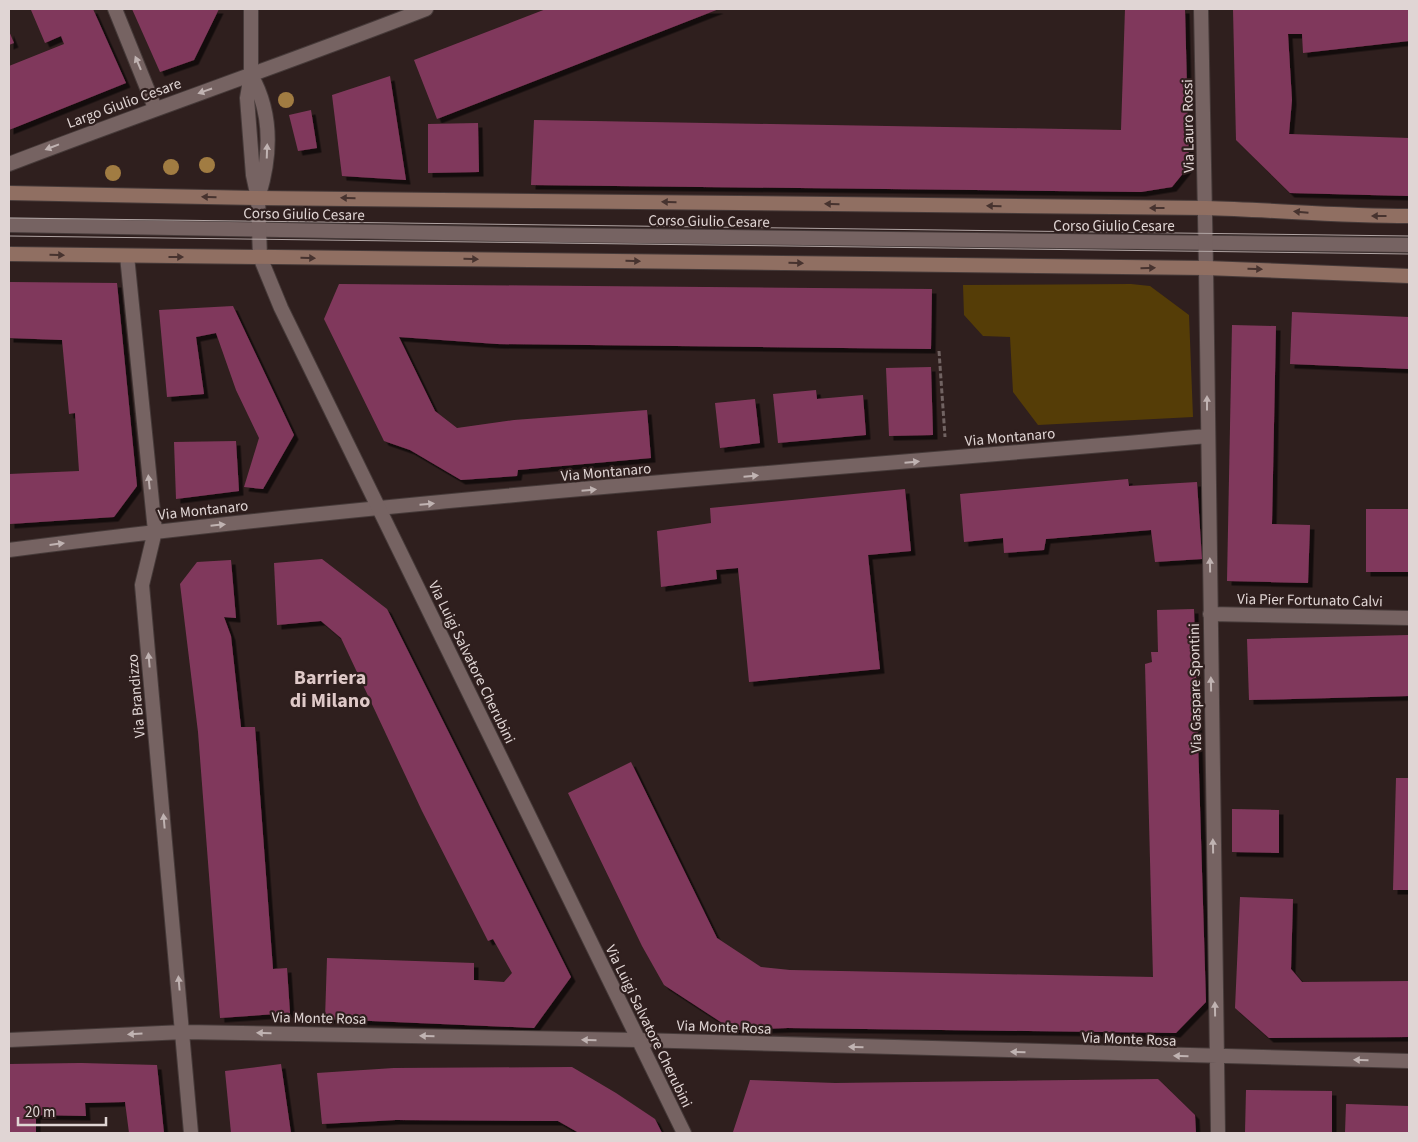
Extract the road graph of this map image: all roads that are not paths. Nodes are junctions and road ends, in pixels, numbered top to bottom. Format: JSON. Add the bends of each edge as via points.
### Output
{"nodes":[{"id":1,"x":115,"y":9,"type":"edge"},
{"id":2,"x":251,"y":9,"type":"edge"},
{"id":3,"x":426,"y":9,"type":"edge"},
{"id":4,"x":1201,"y":9,"type":"edge"},
{"id":5,"x":251,"y":75,"type":"junction"},
{"id":6,"x":155,"y":108,"type":"junction"},
{"id":7,"x":9,"y":164,"type":"edge"},
{"id":8,"x":9,"y":193,"type":"edge"},
{"id":9,"x":258,"y":198,"type":"junction"},
{"id":10,"x":1206,"y":208,"type":"junction"},
{"id":11,"x":1409,"y":216,"type":"edge"},
{"id":12,"x":9,"y":225,"type":"edge"},
{"id":13,"x":259,"y":230,"type":"junction"},
{"id":14,"x":1206,"y":243,"type":"junction"},
{"id":15,"x":1409,"y":245,"type":"edge"},
{"id":16,"x":9,"y":254,"type":"edge"},
{"id":17,"x":127,"y":256,"type":"junction"},
{"id":18,"x":260,"y":257,"type":"junction"},
{"id":19,"x":1206,"y":268,"type":"junction"},
{"id":20,"x":1409,"y":276,"type":"edge"},
{"id":21,"x":1208,"y":436,"type":"junction"},
{"id":22,"x":378,"y":508,"type":"junction"},
{"id":23,"x":155,"y":531,"type":"junction"},
{"id":24,"x":9,"y":550,"type":"edge"},
{"id":25,"x":1210,"y":614,"type":"junction"},
{"id":26,"x":1409,"y":618,"type":"edge"},
{"id":27,"x":184,"y":1032,"type":"junction"},
{"id":28,"x":9,"y":1040,"type":"edge"},
{"id":29,"x":638,"y":1040,"type":"junction"},
{"id":30,"x":1215,"y":1057,"type":"junction"},
{"id":31,"x":1409,"y":1061,"type":"edge"},
{"id":32,"x":191,"y":1133,"type":"edge"},
{"id":33,"x":684,"y":1133,"type":"edge"},
{"id":34,"x":1218,"y":1133,"type":"edge"}],
"edges":[{"from":6,"to":1,"type":"street","one_way":true},
{"from":2,"to":5,"type":"street"},
{"from":3,"to":5,"type":"street","name":"Largo Giulio Cesare"},
{"from":4,"to":10,"type":"street","name":"Via Lauro Rossi"},
{"from":5,"to":6,"type":"street","name":"Largo Giulio Cesare","one_way":true},
{"from":5,"to":9,"type":"street","via":[[248,116]]},
{"from":6,"to":7,"type":"street","name":"Largo Giulio Cesare","one_way":true},
{"from":9,"to":8,"type":"main road","one_way":true},
{"from":10,"to":9,"type":"main road","name":"Corso Giulio Cesare","one_way":true},
{"from":9,"to":13,"type":"street","name":"Via Luigi Salvatore Cherubini"},
{"from":11,"to":10,"type":"main road","name":"Corso Giulio Cesare","one_way":true},
{"from":10,"to":14,"type":"street","name":"Via Lauro Rossi"},
{"from":12,"to":13,"type":"street","name":"Corso Giulio Cesare"},
{"from":13,"to":14,"type":"street","name":"Corso Giulio Cesare"},
{"from":13,"to":18,"type":"street","name":"Via Luigi Salvatore Cherubini"},
{"from":14,"to":15,"type":"street","name":"Corso Giulio Cesare"},
{"from":14,"to":19,"type":"street","name":"Via Gaspare Spontini"},
{"from":16,"to":17,"type":"main road","one_way":true},
{"from":17,"to":18,"type":"main road","one_way":true},
{"from":23,"to":17,"type":"street","name":"Via Brandizzo","one_way":true},
{"from":18,"to":19,"type":"main road","one_way":true},
{"from":18,"to":22,"type":"street","name":"Via Luigi Salvatore Cherubini","via":[[273,292]]},
{"from":19,"to":20,"type":"main road","one_way":true},
{"from":21,"to":19,"type":"street","name":"Via Gaspare Spontini","one_way":true},
{"from":22,"to":21,"type":"street","name":"Via Montanaro","one_way":true},
{"from":25,"to":21,"type":"street","name":"Via Gaspare Spontini","one_way":true},
{"from":23,"to":22,"type":"street","name":"Via Montanaro","one_way":true},
{"from":22,"to":29,"type":"street","name":"Via Luigi Salvatore Cherubini"},
{"from":24,"to":23,"type":"street","name":"Via Montanaro","one_way":true},
{"from":27,"to":23,"type":"street","name":"Via Brandizzo","one_way":true,"via":[[142,584]]},
{"from":25,"to":26,"type":"street","name":"Via Pier Fortunato Calvi"},
{"from":30,"to":25,"type":"street","name":"Via Gaspare Spontini","one_way":true},
{"from":27,"to":28,"type":"street","name":"Via Monte Rosa","one_way":true},
{"from":29,"to":27,"type":"street","name":"Via Monte Rosa","one_way":true},
{"from":27,"to":32,"type":"street","name":"Via Brandizzo"},
{"from":30,"to":29,"type":"street","name":"Via Monte Rosa","one_way":true},
{"from":29,"to":33,"type":"street","name":"Via Luigi Salvatore Cherubini"},
{"from":31,"to":30,"type":"street","name":"Via Monte Rosa","one_way":true},
{"from":30,"to":34,"type":"street","name":"Via Gaspare Spontini"}]}
